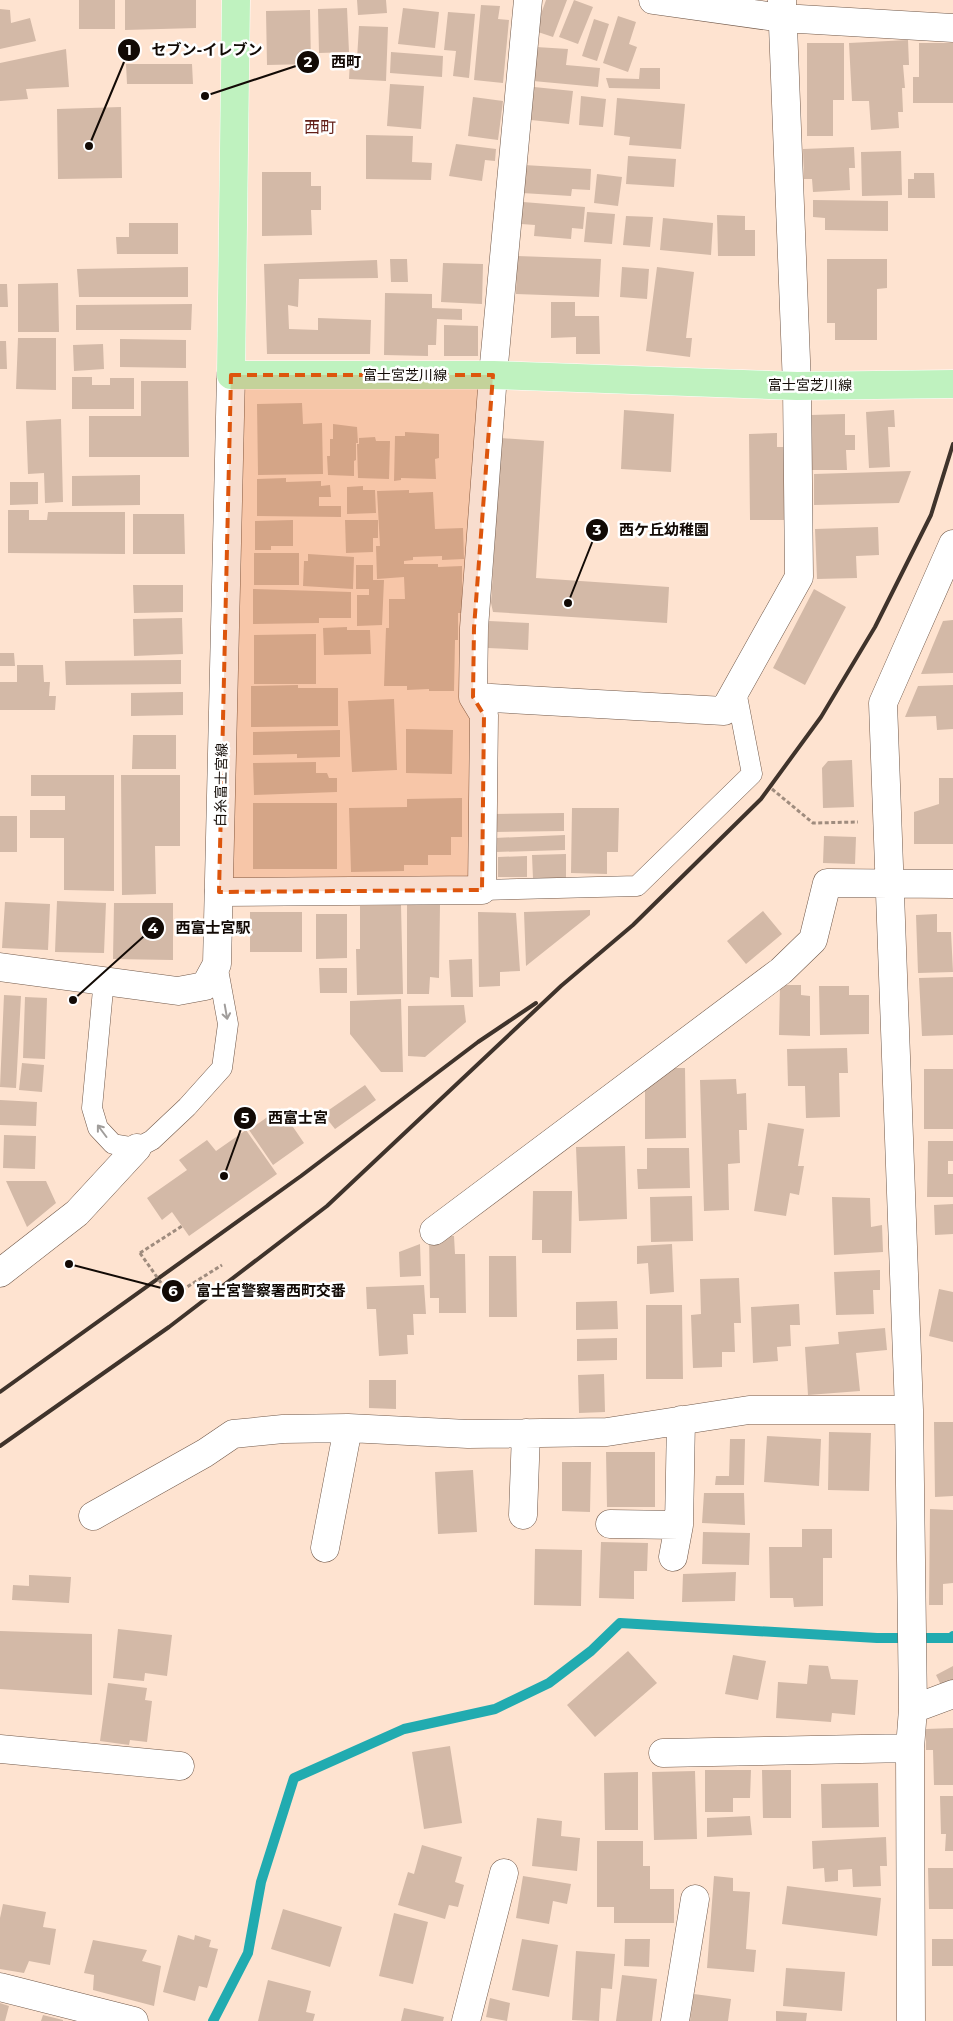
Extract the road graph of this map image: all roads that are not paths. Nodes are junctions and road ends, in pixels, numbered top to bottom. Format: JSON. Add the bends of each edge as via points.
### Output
{"nodes":[{"id":1,"x":236,"y":0,"type":"edge"},
{"id":2,"x":528,"y":0,"type":"edge"},
{"id":3,"x":654,"y":0,"type":"edge"},
{"id":4,"x":782,"y":9,"type":"edge"},
{"id":5,"x":953,"y":28,"type":"edge"},
{"id":6,"x":231,"y":375,"type":"junction"},
{"id":7,"x":493,"y":376,"type":"junction"},
{"id":8,"x":953,"y":384,"type":"edge"},
{"id":9,"x":797,"y":386,"type":"junction"},
{"id":10,"x":953,"y":544,"type":"edge"},
{"id":11,"x":736,"y":691,"type":"junction"},
{"id":12,"x":474,"y":697,"type":"junction"},
{"id":13,"x":953,"y":884,"type":"edge"},
{"id":14,"x":891,"y":885,"type":"junction"},
{"id":15,"x":482,"y":890,"type":"junction"},
{"id":16,"x":218,"y":892,"type":"junction"},
{"id":17,"x":217,"y":964,"type":"junction"},
{"id":18,"x":0,"y":967,"type":"edge"},
{"id":19,"x":104,"y":979,"type":"junction"},
{"id":20,"x":136,"y":1148,"type":"junction"},
{"id":21,"x":434,"y":1231,"type":"dead end"},
{"id":22,"x":0,"y":1273,"type":"edge"},
{"id":23,"x":909,"y":1410,"type":"junction"},
{"id":24,"x":681,"y":1420,"type":"junction"},
{"id":25,"x":348,"y":1428,"type":"junction"},
{"id":26,"x":526,"y":1433,"type":"junction"},
{"id":27,"x":523,"y":1515,"type":"dead end"},
{"id":28,"x":93,"y":1516,"type":"dead end"},
{"id":29,"x":610,"y":1524,"type":"dead end"},
{"id":30,"x":679,"y":1525,"type":"junction"},
{"id":31,"x":325,"y":1548,"type":"dead end"},
{"id":32,"x":673,"y":1557,"type":"dead end"},
{"id":33,"x":953,"y":1694,"type":"edge"},
{"id":34,"x":913,"y":1709,"type":"junction"},
{"id":35,"x":910,"y":1748,"type":"junction"},
{"id":36,"x":0,"y":1749,"type":"edge"},
{"id":37,"x":663,"y":1753,"type":"dead end"},
{"id":38,"x":180,"y":1766,"type":"dead end"},
{"id":39,"x":504,"y":1873,"type":"dead end"},
{"id":40,"x":696,"y":1899,"type":"dead end"},
{"id":41,"x":0,"y":1987,"type":"edge"},
{"id":42,"x":103,"y":2018,"type":"edge"},
{"id":43,"x":134,"y":2021,"type":"edge"},
{"id":44,"x":466,"y":2021,"type":"edge"},
{"id":45,"x":675,"y":2021,"type":"edge"},
{"id":46,"x":911,"y":2021,"type":"edge"}],
"edges":[{"from":1,"to":6,"type":"main road"},
{"from":2,"to":7,"type":"street"},
{"from":3,"to":4,"type":"street"},
{"from":4,"to":5,"type":"street"},
{"from":4,"to":9,"type":"street"},
{"from":6,"to":7,"type":"main road","name":"富士宮芝川線"},
{"from":6,"to":16,"type":"street","name":"白糸富士宮線"},
{"from":7,"to":9,"type":"main road","name":"富士宮芝川線"},
{"from":7,"to":12,"type":"street","via":[[474,628]]},
{"from":8,"to":9,"type":"main road","name":"富士宮芝川線"},
{"from":9,"to":11,"type":"street","via":[[799,577]]},
{"from":10,"to":14,"type":"street","via":[[883,703]]},
{"from":11,"to":12,"type":"street","via":[[724,711]]},
{"from":11,"to":15,"type":"lane","via":[[752,774],[637,886]]},
{"from":12,"to":15,"type":"street","via":[[484,715]]},
{"from":13,"to":14,"type":"street"},
{"from":14,"to":21,"type":"street","via":[[827,883],[813,940],[781,971]]},
{"from":14,"to":23,"type":"street"},
{"from":15,"to":16,"type":"street"},
{"from":16,"to":17,"type":"street","name":"白糸富士宮線"},
{"from":17,"to":19,"type":"street","name":"白糸富士宮線","via":[[204,986],[178,991]]},
{"from":17,"to":20,"type":"lane","one_way":true,"via":[[228,1024],[222,1068],[152,1140]]},
{"from":18,"to":19,"type":"street","name":"白糸富士宮線"},
{"from":20,"to":19,"type":"lane","one_way":true,"via":[[113,1144],[98,1128],[92,1108]]},
{"from":20,"to":22,"type":"street","via":[[77,1213]]},
{"from":23,"to":24,"type":"street","via":[[749,1410]]},
{"from":23,"to":34,"type":"street"},
{"from":24,"to":26,"type":"street","via":[[607,1432]]},
{"from":24,"to":30,"type":"street"},
{"from":25,"to":26,"type":"street","via":[[468,1434]]},
{"from":25,"to":28,"type":"street","via":[[233,1434]]},
{"from":25,"to":31,"type":"street"},
{"from":26,"to":27,"type":"street"},
{"from":29,"to":30,"type":"street"},
{"from":30,"to":32,"type":"street"},
{"from":33,"to":34,"type":"street"},
{"from":34,"to":35,"type":"street"},
{"from":35,"to":37,"type":"street"},
{"from":35,"to":46,"type":"street"},
{"from":36,"to":38,"type":"street"},
{"from":39,"to":44,"type":"street"},
{"from":40,"to":45,"type":"street"},
{"from":41,"to":42,"type":"street"},
{"from":42,"to":43,"type":"street"}]}
